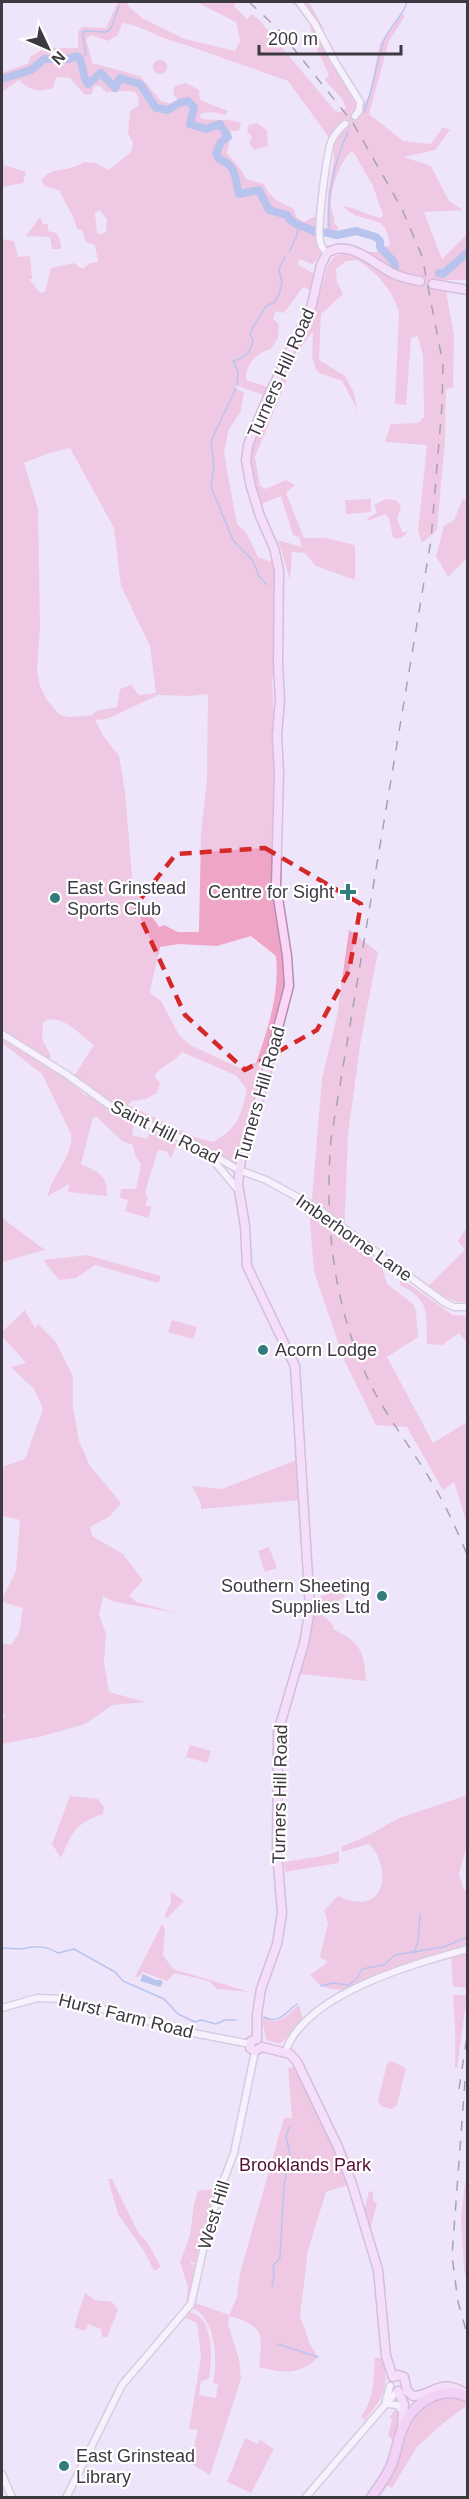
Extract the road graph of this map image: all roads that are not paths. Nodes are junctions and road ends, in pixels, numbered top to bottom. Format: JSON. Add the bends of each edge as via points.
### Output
{"nodes":[{"id":1,"x":299,"y":2,"type":"edge"},
{"id":2,"x":355,"y":116,"type":"dead end"},
{"id":3,"x":345,"y":124,"type":"tunnel mouth"},
{"id":4,"x":327,"y":253,"type":"junction"},
{"id":5,"x":420,"y":281,"type":"dead end"},
{"id":6,"x":433,"y":284,"type":"dead end"},
{"id":7,"x":468,"y":290,"type":"edge"},
{"id":8,"x":2,"y":1034,"type":"edge"},
{"id":9,"x":206,"y":1151,"type":"junction"},
{"id":10,"x":239,"y":1170,"type":"junction"},
{"id":11,"x":239,"y":1192,"type":"junction"},
{"id":12,"x":468,"y":1307,"type":"edge"},
{"id":13,"x":468,"y":1949,"type":"edge"},
{"id":14,"x":2,"y":2008,"type":"edge"},
{"id":15,"x":256,"y":2046,"type":"junction"},
{"id":16,"x":285,"y":2052,"type":"junction"},
{"id":17,"x":393,"y":2377,"type":"junction"},
{"id":18,"x":398,"y":2389,"type":"junction"},
{"id":19,"x":468,"y":2396,"type":"edge"},
{"id":20,"x":387,"y":2404,"type":"junction"},
{"id":21,"x":381,"y":2409,"type":"junction"},
{"id":22,"x":404,"y":2416,"type":"junction"},
{"id":23,"x":401,"y":2430,"type":"junction"},
{"id":24,"x":2,"y":2474,"type":"edge"},
{"id":25,"x":12,"y":2498,"type":"edge"},
{"id":26,"x":66,"y":2498,"type":"edge"},
{"id":27,"x":305,"y":2498,"type":"edge"},
{"id":28,"x":371,"y":2498,"type":"edge"}],
"edges":[{"from":1,"to":2,"type":"street","via":[[360,102]]},
{"from":3,"to":4,"type":"street","via":[[331,144],[323,197],[319,236]]},
{"from":4,"to":5,"type":"main road","via":[[335,249],[358,253],[403,278]]},
{"from":4,"to":10,"type":"main road","name":"Turners Hill Road","via":[[311,308],[267,399],[248,445],[246,461],[279,570],[276,874],[289,975],[287,997]]},
{"from":6,"to":7,"type":"main road"},
{"from":8,"to":9,"type":"street","name":"Saint Hill Road","via":[[116,1110]]},
{"from":9,"to":10,"type":"street","name":"Saint Hill Road"},
{"from":9,"to":11,"type":"street"},
{"from":10,"to":11,"type":"main road","name":"Turners Hill Road"},
{"from":10,"to":12,"type":"street","name":"Imberhorne Lane","bridge":true,"via":[[319,1209],[444,1302]]},
{"from":11,"to":15,"type":"main road","name":"Turners Hill Road","via":[[247,1266],[295,1366],[310,1609],[278,1732],[277,1852],[282,1913],[277,1944],[261,1989]]},
{"from":13,"to":16,"type":"street","via":[[394,1970],[338,1997],[294,2036]]},
{"from":14,"to":15,"type":"street","name":"Hurst Farm Road","via":[[37,1998],[64,1999]]},
{"from":15,"to":16,"type":"main road"},
{"from":15,"to":26,"type":"street","name":"West Hill","via":[[234,2153],[188,2309],[122,2385]]},
{"from":16,"to":17,"type":"main road","via":[[297,2062],[352,2184],[378,2270],[386,2356]]},
{"from":17,"to":18,"type":"main road"},
{"from":17,"to":18,"type":"main road","via":[[404,2377]]},
{"from":18,"to":19,"type":"main road","via":[[415,2396],[441,2387]]},
{"from":18,"to":20,"type":"street"},
{"from":18,"to":21,"type":"street","via":[[389,2394]]},
{"from":18,"to":22,"type":"main road"},
{"from":19,"to":23,"type":"highway","via":[[450,2393],[427,2398]]},
{"from":20,"to":21,"type":"street"},
{"from":20,"to":22,"type":"street","via":[[399,2406]]},
{"from":21,"to":27,"type":"street"},
{"from":22,"to":23,"type":"main road"},
{"from":23,"to":28,"type":"highway","via":[[391,2464]]},
{"from":24,"to":25,"type":"street"}]}
